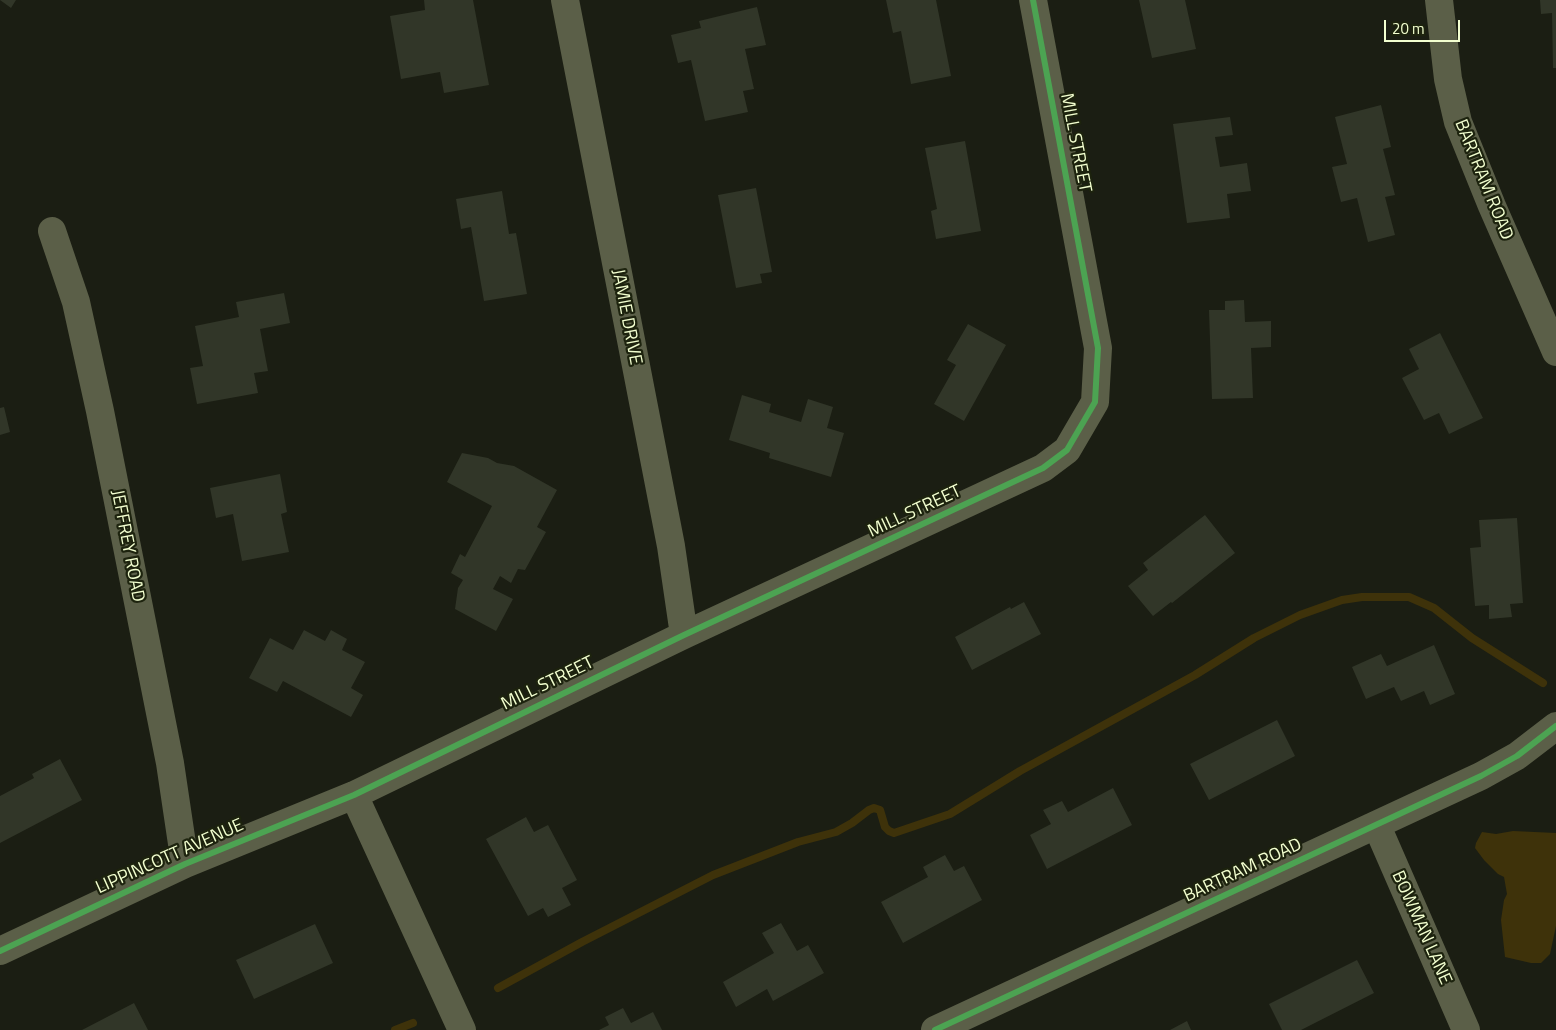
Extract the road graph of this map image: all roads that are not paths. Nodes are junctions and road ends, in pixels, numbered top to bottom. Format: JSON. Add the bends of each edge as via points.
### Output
{"nodes":[{"id":1,"x":565,"y":0,"type":"edge"},
{"id":2,"x":1033,"y":0,"type":"edge"},
{"id":3,"x":1439,"y":0,"type":"edge"},
{"id":4,"x":52,"y":231,"type":"dead end"},
{"id":5,"x":1556,"y":352,"type":"edge"},
{"id":6,"x":684,"y":636,"type":"junction"},
{"id":7,"x":1556,"y":726,"type":"edge"},
{"id":8,"x":354,"y":794,"type":"junction"},
{"id":9,"x":1377,"y":826,"type":"junction"},
{"id":10,"x":185,"y":864,"type":"junction"},
{"id":11,"x":0,"y":950,"type":"edge"},
{"id":12,"x":462,"y":1030,"type":"edge"},
{"id":13,"x":935,"y":1030,"type":"edge"},
{"id":14,"x":1466,"y":1030,"type":"edge"}],
"edges":[{"from":1,"to":6,"type":"street","name":"JAMIE DRIVE","via":[[671,546]]},
{"from":2,"to":6,"type":"street","name":"MILL STREET","via":[[1098,348],[1094,402],[1067,450],[1043,468]]},
{"from":3,"to":5,"type":"street","name":"BARTRAM ROAD","via":[[1448,79],[1458,122]]},
{"from":4,"to":10,"type":"street","name":"JEFFREY ROAD","via":[[76,302],[100,411],[170,763]]},
{"from":6,"to":8,"type":"street","name":"MILL STREET"},
{"from":7,"to":9,"type":"street","name":"BARTRAM ROAD","via":[[1510,760]]},
{"from":8,"to":10,"type":"street","name":"LIPPINCOTT AVENUE"},
{"from":8,"to":12,"type":"street"},
{"from":9,"to":13,"type":"street","name":"BARTRAM ROAD"},
{"from":9,"to":14,"type":"street","name":"BOWMAN LANE"},
{"from":10,"to":11,"type":"street","name":"LIPPINCOTT AVENUE"}]}
